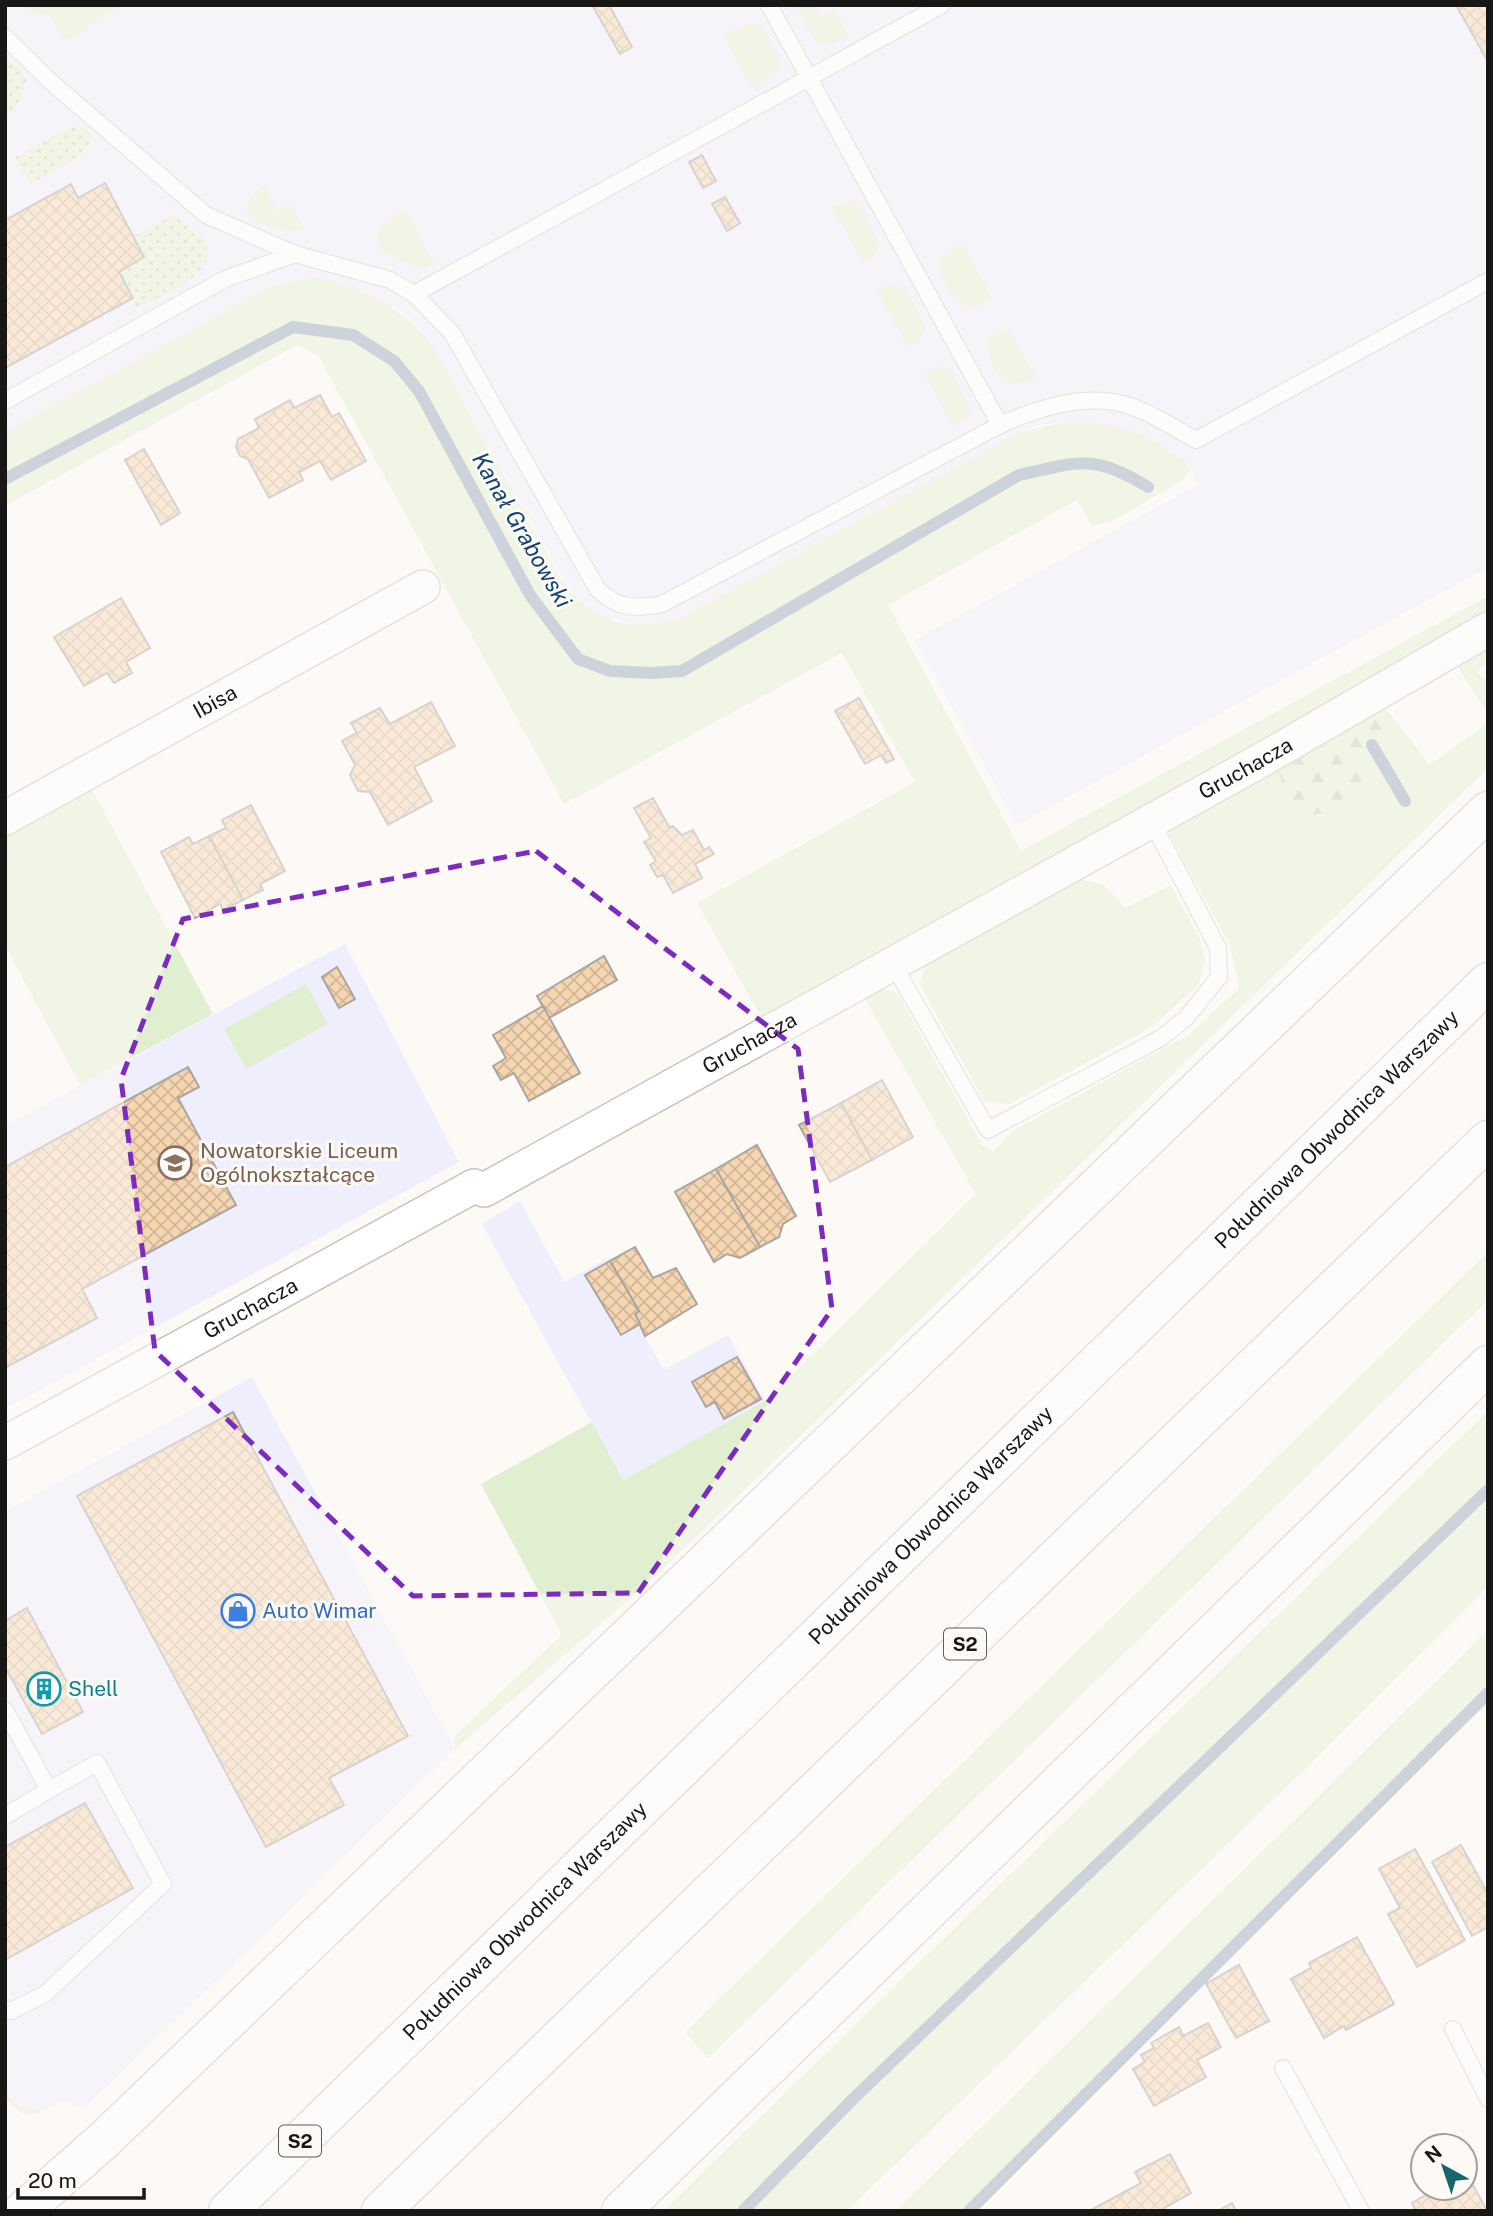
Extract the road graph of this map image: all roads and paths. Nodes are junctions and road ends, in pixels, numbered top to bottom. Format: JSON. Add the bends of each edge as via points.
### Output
{"nodes":[{"id":1,"x":769,"y":5,"type":"edge"},
{"id":2,"x":942,"y":5,"type":"edge"},
{"id":3,"x":5,"y":37,"type":"edge"},
{"id":4,"x":809,"y":78,"type":"junction"},
{"id":5,"x":295,"y":254,"type":"junction"},
{"id":6,"x":1488,"y":281,"type":"edge"},
{"id":7,"x":414,"y":294,"type":"junction"},
{"id":8,"x":5,"y":401,"type":"edge"},
{"id":9,"x":1000,"y":425,"type":"junction"},
{"id":10,"x":423,"y":587,"type":"dead end"},
{"id":11,"x":1488,"y":629,"type":"edge"},
{"id":12,"x":1488,"y":811,"type":"edge"},
{"id":13,"x":5,"y":818,"type":"edge"},
{"id":14,"x":1151,"y":820,"type":"junction"},
{"id":15,"x":893,"y":964,"type":"junction"},
{"id":16,"x":1488,"y":982,"type":"edge"},
{"id":17,"x":1488,"y":1140,"type":"edge"},
{"id":18,"x":1488,"y":1366,"type":"edge"},
{"id":19,"x":5,"y":1443,"type":"edge"},
{"id":20,"x":5,"y":1710,"type":"edge"},
{"id":21,"x":50,"y":1790,"type":"junction"},
{"id":22,"x":5,"y":1816,"type":"edge"},
{"id":23,"x":5,"y":2010,"type":"edge"},
{"id":24,"x":1453,"y":2028,"type":"dead end"},
{"id":25,"x":1283,"y":2068,"type":"dead end"},
{"id":26,"x":1488,"y":2099,"type":"edge"},
{"id":27,"x":23,"y":2211,"type":"edge"},
{"id":28,"x":228,"y":2211,"type":"edge"},
{"id":29,"x":381,"y":2211,"type":"edge"},
{"id":30,"x":621,"y":2211,"type":"edge"},
{"id":31,"x":1361,"y":2211,"type":"edge"}],
"edges":[{"from":1,"to":4,"type":"lane"},
{"from":2,"to":4,"type":"lane"},
{"from":3,"to":5,"type":"lane","via":[[206,215]]},
{"from":4,"to":7,"type":"lane"},
{"from":4,"to":9,"type":"lane"},
{"from":5,"to":7,"type":"lane","via":[[390,280]]},
{"from":5,"to":8,"type":"lane","via":[[225,279]]},
{"from":6,"to":9,"type":"lane","via":[[1196,440],[1132,406],[1104,402],[1045,407]]},
{"from":7,"to":9,"type":"lane","via":[[452,333],[598,590],[610,601],[634,608],[662,604]]},
{"from":10,"to":13,"type":"street","name":"Ibisa"},
{"from":11,"to":14,"type":"street","name":"Gruchacza"},
{"from":12,"to":27,"type":"highway","via":[[115,2130]]},
{"from":14,"to":15,"type":"street","name":"Gruchacza"},
{"from":14,"to":15,"type":"lane","via":[[1218,948],[1219,977],[1208,994],[1161,1038],[988,1130]]},
{"from":15,"to":19,"type":"street","name":"Gruchacza","via":[[484,1190],[474,1186]]},
{"from":16,"to":28,"type":"highway","name":"Południowa Obwodnica Warszawy","number":"S2"},
{"from":17,"to":29,"type":"highway","number":"S2"},
{"from":18,"to":30,"type":"highway"},
{"from":20,"to":21,"type":"lane"},
{"from":21,"to":22,"type":"lane"},
{"from":21,"to":23,"type":"lane","via":[[97,1763],[163,1884],[45,1994]]},
{"from":24,"to":26,"type":"lane"},
{"from":25,"to":31,"type":"lane"}]}
